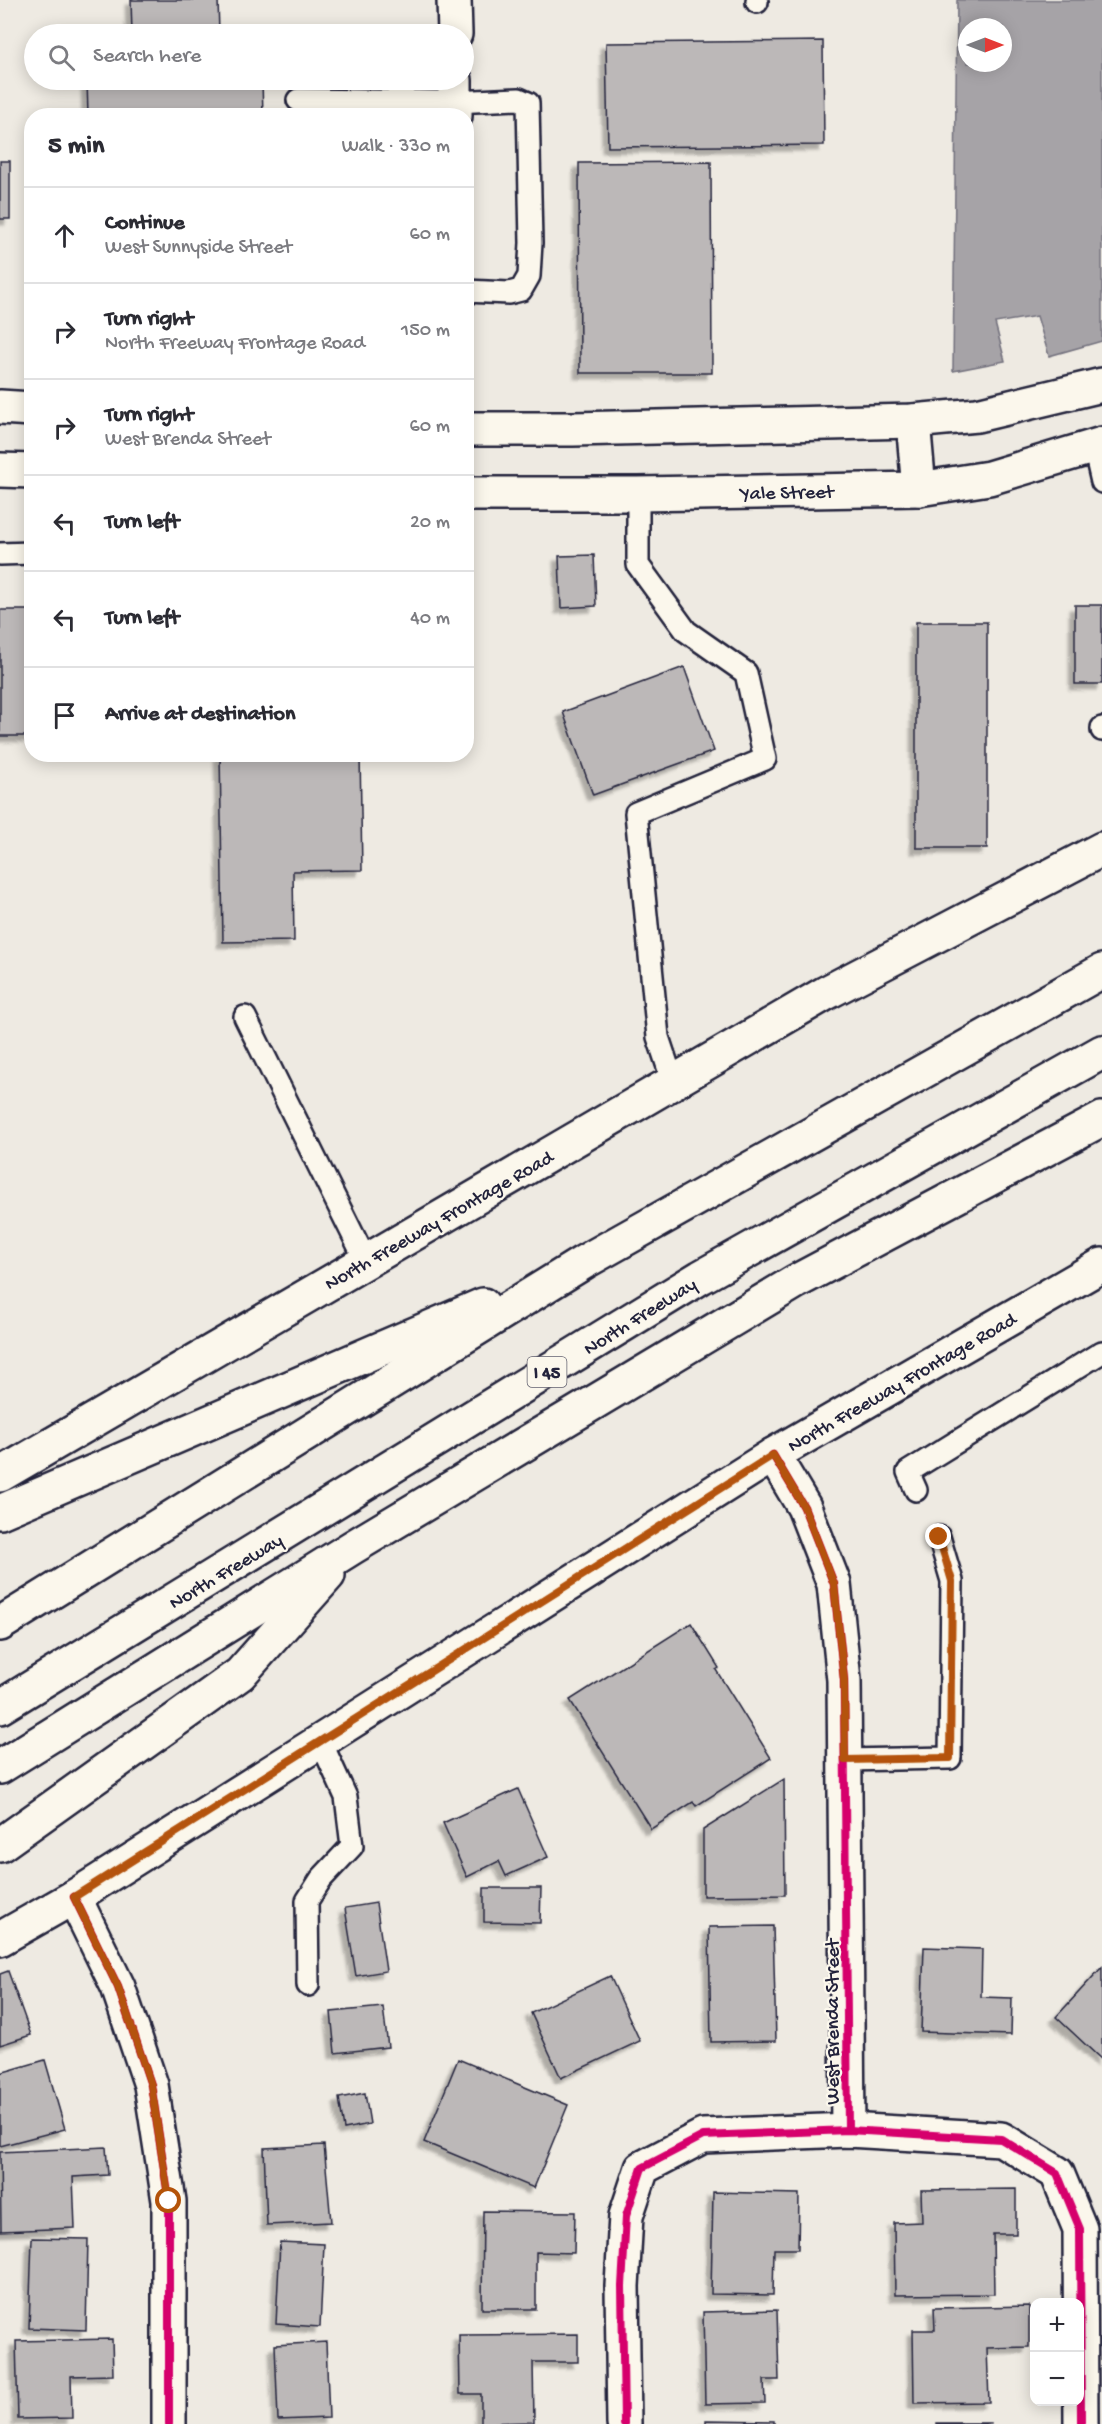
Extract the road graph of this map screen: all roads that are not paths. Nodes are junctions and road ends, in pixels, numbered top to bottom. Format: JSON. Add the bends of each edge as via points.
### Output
{"nodes":[{"id":1,"x":454,"y":0,"type":"edge"},
{"id":2,"x":455,"y":24,"type":"edge"},
{"id":3,"x":455,"y":99,"type":"edge"},
{"id":4,"x":298,"y":100,"type":"dead end"},
{"id":5,"x":474,"y":291,"type":"edge"},
{"id":6,"x":1102,"y":385,"type":"edge"},
{"id":7,"x":0,"y":407,"type":"edge"},
{"id":8,"x":24,"y":408,"type":"edge"},
{"id":9,"x":913,"y":421,"type":"junction"},
{"id":10,"x":474,"y":429,"type":"edge"},
{"id":11,"x":1098,"y":445,"type":"edge"},
{"id":12,"x":0,"y":470,"type":"edge"},
{"id":13,"x":24,"y":471,"type":"edge"},
{"id":14,"x":1102,"y":482,"type":"edge"},
{"id":15,"x":919,"y":489,"type":"junction"},
{"id":16,"x":474,"y":494,"type":"edge"},
{"id":17,"x":638,"y":494,"type":"junction"},
{"id":18,"x":24,"y":553,"type":"edge"},
{"id":19,"x":0,"y":554,"type":"edge"},
{"id":20,"x":1102,"y":849,"type":"edge"},
{"id":21,"x":1102,"y":971,"type":"edge"},
{"id":22,"x":245,"y":1017,"type":"dead end"},
{"id":23,"x":1102,"y":1052,"type":"edge"},
{"id":24,"x":673,"y":1082,"type":"junction"},
{"id":25,"x":1102,"y":1119,"type":"edge"},
{"id":26,"x":366,"y":1261,"type":"junction"},
{"id":27,"x":584,"y":1262,"type":"junction"},
{"id":28,"x":1102,"y":1265,"type":"edge"},
{"id":29,"x":1102,"y":1352,"type":"edge"},
{"id":30,"x":773,"y":1455,"type":"junction"},
{"id":31,"x":0,"y":1475,"type":"edge"},
{"id":32,"x":916,"y":1490,"type":"dead end"},
{"id":33,"x":0,"y":1512,"type":"edge"},
{"id":34,"x":939,"y":1537,"type":"dead end"},
{"id":35,"x":353,"y":1546,"type":"junction"},
{"id":36,"x":0,"y":1624,"type":"edge"},
{"id":37,"x":0,"y":1707,"type":"edge"},
{"id":38,"x":319,"y":1742,"type":"junction"},
{"id":39,"x":845,"y":1760,"type":"junction"},
{"id":40,"x":0,"y":1767,"type":"edge"},
{"id":41,"x":0,"y":1845,"type":"edge"},
{"id":42,"x":74,"y":1897,"type":"junction"},
{"id":43,"x":0,"y":1939,"type":"edge"},
{"id":44,"x":308,"y":1985,"type":"dead end"},
{"id":45,"x":848,"y":2130,"type":"junction"},
{"id":46,"x":169,"y":2424,"type":"edge"},
{"id":47,"x":624,"y":2424,"type":"edge"},
{"id":48,"x":1081,"y":2424,"type":"edge"}],
"edges":[{"from":1,"to":2,"type":"main road"},
{"from":3,"to":4,"type":"lane"},
{"from":3,"to":5,"type":"lane","via":[[519,99],[528,103],[529,276],[521,290]]},
{"from":6,"to":9,"type":"main road","via":[[978,415]]},
{"from":7,"to":8,"type":"main road"},
{"from":9,"to":10,"type":"main road"},
{"from":9,"to":15,"type":"main road"},
{"from":11,"to":14,"type":"lane"},
{"from":11,"to":15,"type":"main road","name":"Yale Street","via":[[989,478]]},
{"from":12,"to":13,"type":"main road"},
{"from":15,"to":17,"type":"main road","name":"Yale Street"},
{"from":16,"to":17,"type":"main road","name":"Yale Street"},
{"from":17,"to":24,"type":"lane","via":[[638,565],[686,632],[746,673],[765,759],[636,813],[658,1037]]},
{"from":18,"to":19,"type":"lane"},
{"from":20,"to":24,"type":"main road","name":"North Freeway Frontage Road","via":[[826,993]]},
{"from":21,"to":27,"type":"main road"},
{"from":22,"to":26,"type":"lane"},
{"from":23,"to":37,"type":"main road","name":"North Freeway","number":"I 45","via":[[701,1277]]},
{"from":24,"to":26,"type":"main road","name":"North Freeway Frontage Road"},
{"from":25,"to":35,"type":"main road","number":"I 45","via":[[795,1282]]},
{"from":26,"to":31,"type":"main road","name":"North Freeway Frontage Road"},
{"from":27,"to":33,"type":"main road"},
{"from":27,"to":36,"type":"main road"},
{"from":28,"to":30,"type":"main road","name":"North Freeway Frontage Road"},
{"from":29,"to":32,"type":"lane","via":[[908,1472]]},
{"from":30,"to":38,"type":"main road","name":"North Freeway Frontage Road"},
{"from":30,"to":39,"type":"main road","name":"West Brenda Street","via":[[804,1507],[834,1584],[844,1680]]},
{"from":34,"to":39,"type":"lane","via":[[952,1581],[950,1758]]},
{"from":35,"to":40,"type":"main road","number":"I 45"},
{"from":35,"to":41,"type":"main road","via":[[240,1674]]},
{"from":38,"to":42,"type":"main road","name":"North Freeway Frontage Road"},
{"from":38,"to":44,"type":"lane","via":[[346,1797],[352,1846],[321,1879],[307,1901]]},
{"from":39,"to":45,"type":"main road","name":"West Brenda Street"},
{"from":42,"to":43,"type":"main road","name":"North Freeway Frontage Road"},
{"from":42,"to":46,"type":"main road","via":[[118,1987],[151,2085],[169,2201]]},
{"from":45,"to":47,"type":"main road","via":[[703,2136],[642,2168],[626,2216],[622,2286]]},
{"from":45,"to":48,"type":"main road","name":"West Brenda Street","via":[[1001,2139],[1058,2174],[1080,2229]]}]}
